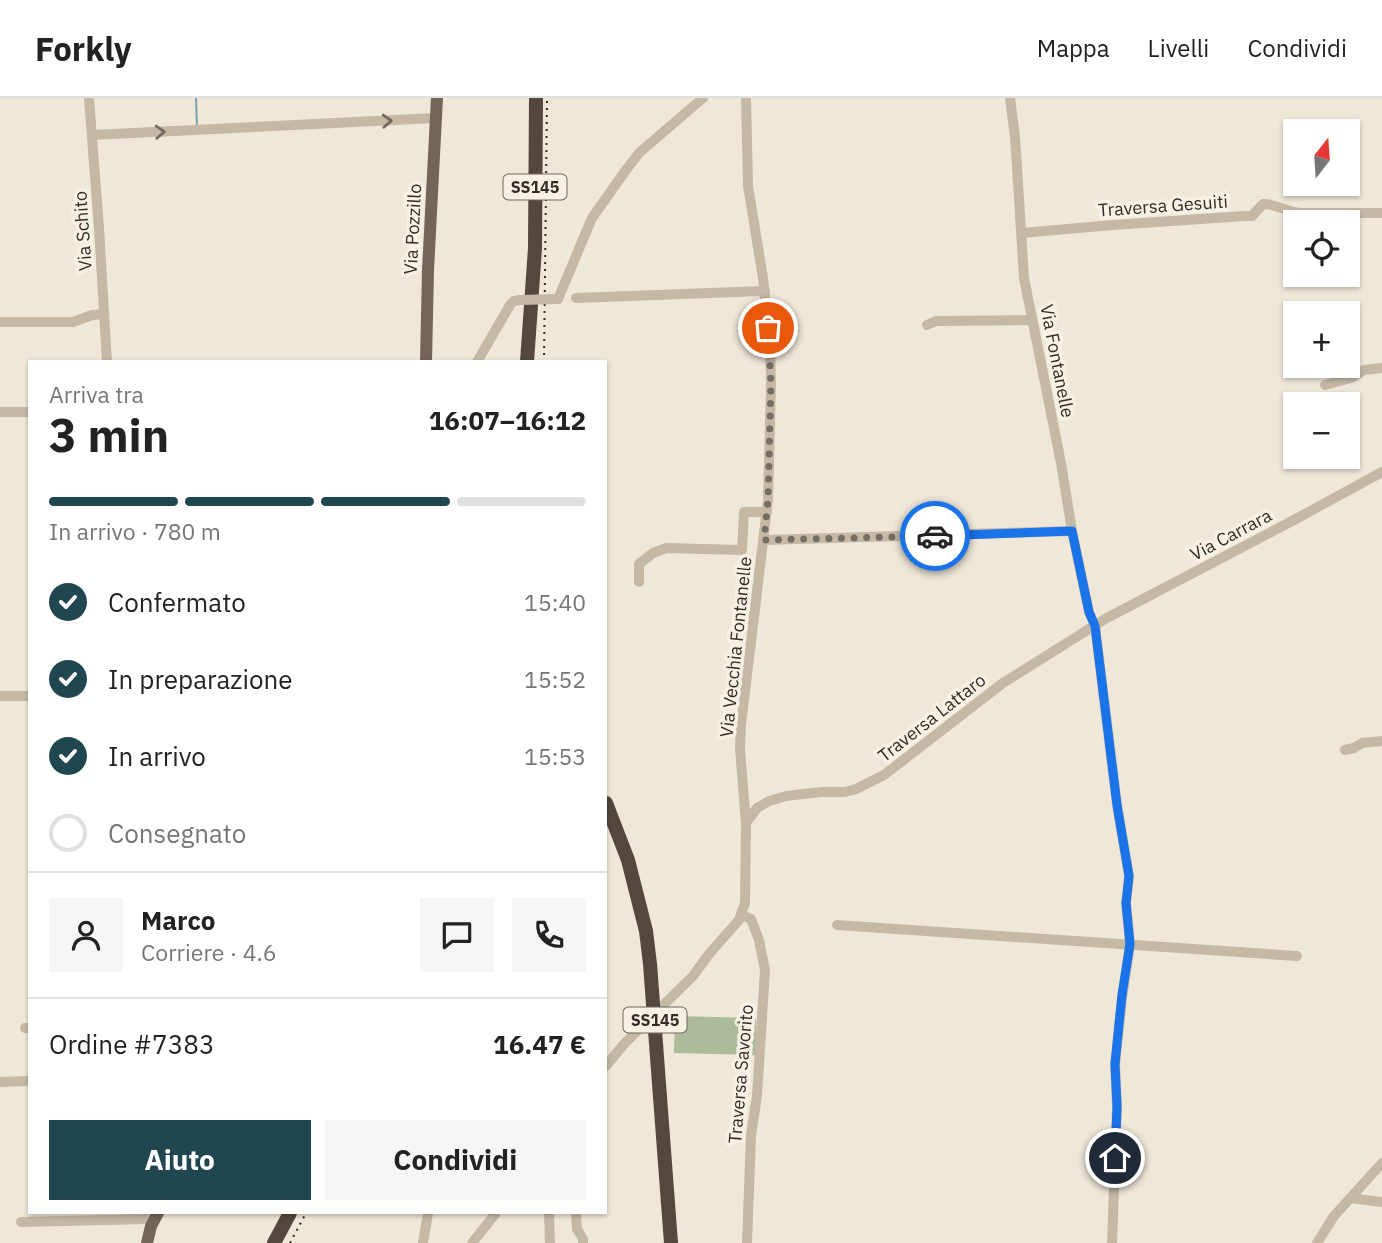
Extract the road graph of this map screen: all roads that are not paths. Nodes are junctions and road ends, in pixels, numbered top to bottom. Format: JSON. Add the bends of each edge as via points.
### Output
{"nodes":[{"id":1,"x":89,"y":98,"type":"edge"},
{"id":2,"x":437,"y":98,"type":"edge"},
{"id":3,"x":536,"y":98,"type":"edge"},
{"id":4,"x":703,"y":98,"type":"edge"},
{"id":5,"x":746,"y":98,"type":"edge"},
{"id":6,"x":1010,"y":98,"type":"edge"},
{"id":7,"x":436,"y":118,"type":"junction"},
{"id":8,"x":92,"y":135,"type":"junction"},
{"id":9,"x":1382,"y":213,"type":"edge"},
{"id":10,"x":1022,"y":233,"type":"junction"},
{"id":11,"x":765,"y":291,"type":"junction"},
{"id":12,"x":576,"y":298,"type":"dead end"},
{"id":13,"x":104,"y":314,"type":"junction"},
{"id":14,"x":1032,"y":320,"type":"junction"},
{"id":15,"x":0,"y":323,"type":"edge"},
{"id":16,"x":926,"y":325,"type":"dead end"},
{"id":17,"x":530,"y":358,"type":"edge"},
{"id":18,"x":107,"y":360,"type":"edge"},
{"id":19,"x":426,"y":360,"type":"edge"},
{"id":20,"x":478,"y":360,"type":"edge"},
{"id":21,"x":1382,"y":368,"type":"edge"},
{"id":22,"x":1325,"y":385,"type":"dead end"},
{"id":23,"x":0,"y":412,"type":"edge"},
{"id":24,"x":28,"y":412,"type":"edge"},
{"id":25,"x":1382,"y":472,"type":"edge"},
{"id":26,"x":767,"y":512,"type":"junction"},
{"id":27,"x":1072,"y":531,"type":"junction"},
{"id":28,"x":764,"y":540,"type":"junction"},
{"id":29,"x":639,"y":582,"type":"dead end"},
{"id":30,"x":1095,"y":626,"type":"junction"},
{"id":31,"x":0,"y":696,"type":"edge"},
{"id":32,"x":28,"y":696,"type":"edge"},
{"id":33,"x":1382,"y":741,"type":"edge"},
{"id":34,"x":1345,"y":750,"type":"dead end"},
{"id":35,"x":607,"y":806,"type":"edge"},
{"id":36,"x":746,"y":823,"type":"junction"},
{"id":37,"x":742,"y":915,"type":"junction"},
{"id":38,"x":837,"y":925,"type":"dead end"},
{"id":39,"x":1130,"y":944,"type":"junction"},
{"id":40,"x":1297,"y":956,"type":"dead end"},
{"id":41,"x":607,"y":1065,"type":"edge"},
{"id":42,"x":28,"y":1081,"type":"edge"},
{"id":43,"x":0,"y":1082,"type":"edge"},
{"id":44,"x":1382,"y":1163,"type":"edge"},
{"id":45,"x":1350,"y":1198,"type":"junction"},
{"id":46,"x":1382,"y":1202,"type":"edge"},
{"id":47,"x":289,"y":1214,"type":"edge"},
{"id":48,"x":429,"y":1214,"type":"edge"},
{"id":49,"x":495,"y":1214,"type":"edge"},
{"id":50,"x":549,"y":1214,"type":"edge"},
{"id":51,"x":576,"y":1214,"type":"edge"},
{"id":52,"x":150,"y":1217,"type":"edge"},
{"id":53,"x":21,"y":1222,"type":"dead end"},
{"id":54,"x":147,"y":1243,"type":"edge"},
{"id":55,"x":274,"y":1243,"type":"edge"},
{"id":56,"x":423,"y":1243,"type":"edge"},
{"id":57,"x":472,"y":1243,"type":"edge"},
{"id":58,"x":551,"y":1243,"type":"edge"},
{"id":59,"x":583,"y":1243,"type":"edge"},
{"id":60,"x":671,"y":1243,"type":"edge"},
{"id":61,"x":747,"y":1243,"type":"edge"},
{"id":62,"x":1112,"y":1243,"type":"edge"},
{"id":63,"x":1317,"y":1243,"type":"edge"}],
"edges":[{"from":1,"to":8,"type":"street","name":"Via Schito"},
{"from":2,"to":7,"type":"main road","name":"Via Pozzillo"},
{"from":3,"to":17,"type":"highway","number":"SS145","via":[[536,316]]},
{"from":4,"to":20,"type":"street","bridge":true,"via":[[639,153],[626,170],[592,218],[558,299],[514,301]]},
{"from":5,"to":11,"type":"street","name":"Via Vecchia Fontanelle","via":[[748,186]]},
{"from":6,"to":10,"type":"street","name":"Via Fontanelle"},
{"from":8,"to":7,"type":"street","one_way":true},
{"from":7,"to":19,"type":"main road","name":"Via Pozzillo"},
{"from":8,"to":13,"type":"street","name":"Via Schito"},
{"from":9,"to":10,"type":"street","name":"Traversa Gesuiti","via":[[1299,213],[1264,204],[1252,216]]},
{"from":10,"to":14,"type":"street","name":"Via Fontanelle"},
{"from":11,"to":12,"type":"street"},
{"from":11,"to":26,"type":"street","name":"Via Vecchia Fontanelle","via":[[771,383]]},
{"from":13,"to":15,"type":"street","via":[[72,321]]},
{"from":13,"to":18,"type":"street","name":"Via Schito"},
{"from":14,"to":16,"type":"street","via":[[936,321]]},
{"from":14,"to":27,"type":"street","name":"Via Fontanelle"},
{"from":21,"to":22,"type":"street"},
{"from":23,"to":24,"type":"street"},
{"from":25,"to":30,"type":"street","name":"Via Carrara"},
{"from":26,"to":28,"type":"street","name":"Via Vecchia Fontanelle"},
{"from":26,"to":29,"type":"street","via":[[744,512],[742,550],[662,548],[639,564]]},
{"from":27,"to":28,"type":"street"},
{"from":27,"to":30,"type":"street","name":"Via Fontanelle"},
{"from":28,"to":36,"type":"street","name":"Via Vecchia Fontanelle","via":[[741,725]]},
{"from":30,"to":36,"type":"street","name":"Traversa Lattaro","via":[[1003,683],[884,775],[845,792],[769,801]]},
{"from":30,"to":39,"type":"street","name":"Via Fontanelle","via":[[1129,876]]},
{"from":31,"to":32,"type":"street"},
{"from":33,"to":34,"type":"street"},
{"from":35,"to":60,"type":"highway","number":"SS145","bridge":true,"via":[[628,860],[646,931]]},
{"from":36,"to":37,"type":"street"},
{"from":37,"to":41,"type":"street","via":[[693,976]]},
{"from":37,"to":61,"type":"street","name":"Traversa Savorito","via":[[751,919],[765,971]]},
{"from":38,"to":39,"type":"street"},
{"from":39,"to":40,"type":"street"},
{"from":39,"to":62,"type":"street","name":"Via Fontanelle","via":[[1115,1064]]},
{"from":42,"to":43,"type":"street"},
{"from":44,"to":45,"type":"street"},
{"from":45,"to":46,"type":"street"},
{"from":45,"to":63,"type":"street"},
{"from":47,"to":55,"type":"highway"},
{"from":48,"to":56,"type":"street"},
{"from":49,"to":57,"type":"street"},
{"from":50,"to":58,"type":"street"},
{"from":51,"to":59,"type":"street"},
{"from":52,"to":53,"type":"street"},
{"from":52,"to":54,"type":"main road"}]}
